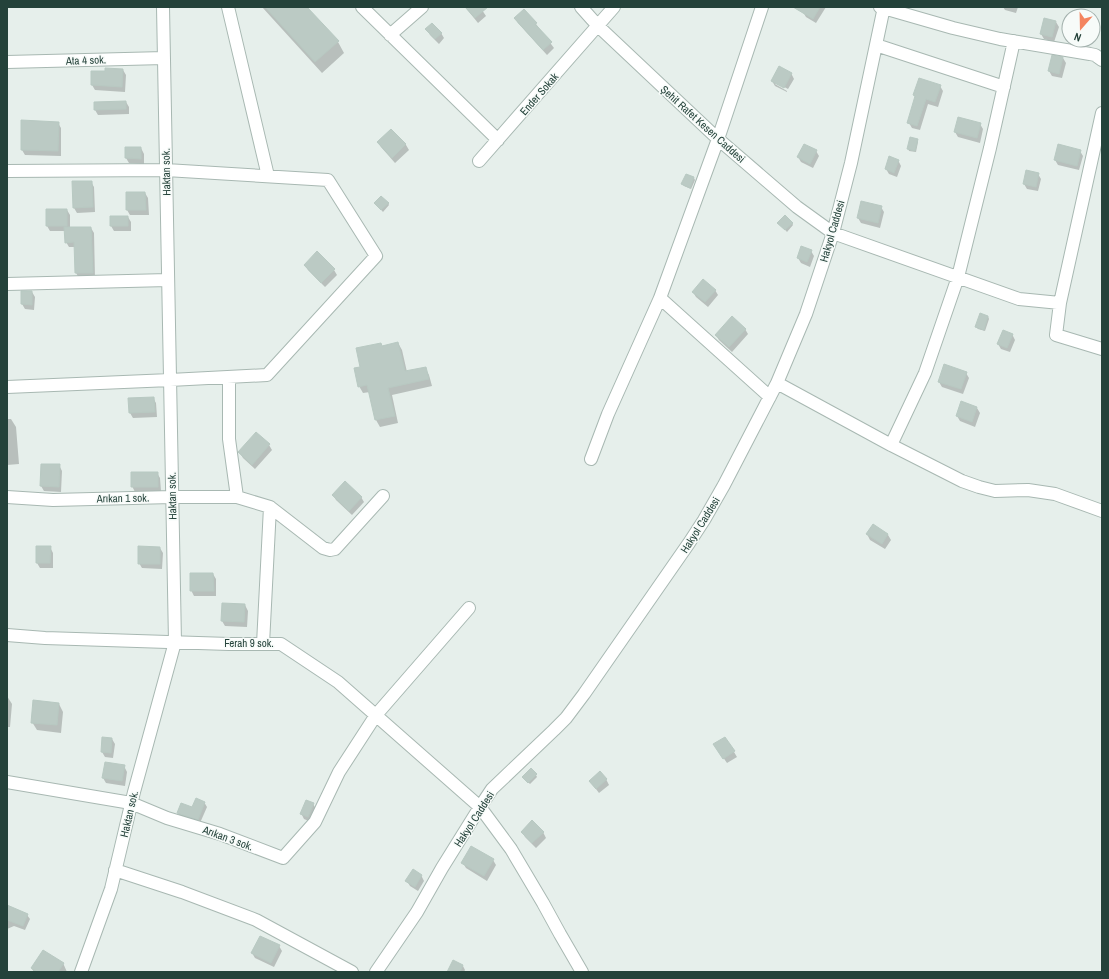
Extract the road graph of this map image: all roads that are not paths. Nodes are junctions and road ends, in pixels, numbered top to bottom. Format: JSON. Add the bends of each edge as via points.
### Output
{"nodes":[{"id":1,"x":163,"y":7,"type":"edge"},
{"id":2,"x":228,"y":7,"type":"edge"},
{"id":3,"x":362,"y":7,"type":"edge"},
{"id":4,"x":422,"y":7,"type":"edge"},
{"id":5,"x":581,"y":7,"type":"edge"},
{"id":6,"x":614,"y":7,"type":"edge"},
{"id":7,"x":762,"y":7,"type":"edge"},
{"id":8,"x":883,"y":8,"type":"edge"},
{"id":9,"x":598,"y":26,"type":"junction"},
{"id":10,"x":390,"y":35,"type":"junction"},
{"id":11,"x":1014,"y":41,"type":"junction"},
{"id":12,"x":876,"y":45,"type":"junction"},
{"id":13,"x":164,"y":58,"type":"junction"},
{"id":14,"x":1102,"y":60,"type":"edge"},
{"id":15,"x":7,"y":62,"type":"edge"},
{"id":16,"x":1004,"y":87,"type":"junction"},
{"id":17,"x":1102,"y":113,"type":"edge"},
{"id":18,"x":718,"y":139,"type":"junction"},
{"id":19,"x":498,"y":140,"type":"junction"},
{"id":20,"x":1099,"y":144,"type":"edge"},
{"id":21,"x":479,"y":161,"type":"dead end"},
{"id":22,"x":166,"y":170,"type":"junction"},
{"id":23,"x":7,"y":171,"type":"edge"},
{"id":24,"x":268,"y":176,"type":"junction"},
{"id":25,"x":833,"y":233,"type":"junction"},
{"id":26,"x":958,"y":277,"type":"junction"},
{"id":27,"x":168,"y":280,"type":"junction"},
{"id":28,"x":7,"y":284,"type":"edge"},
{"id":29,"x":660,"y":298,"type":"junction"},
{"id":30,"x":1060,"y":303,"type":"junction"},
{"id":31,"x":1102,"y":350,"type":"edge"},
{"id":32,"x":230,"y":377,"type":"junction"},
{"id":33,"x":170,"y":380,"type":"junction"},
{"id":34,"x":777,"y":383,"type":"junction"},
{"id":35,"x":7,"y":388,"type":"edge"},
{"id":36,"x":770,"y":397,"type":"junction"},
{"id":37,"x":891,"y":445,"type":"junction"},
{"id":38,"x":591,"y":459,"type":"dead end"},
{"id":39,"x":383,"y":496,"type":"dead end"},
{"id":40,"x":7,"y":497,"type":"edge"},
{"id":41,"x":172,"y":497,"type":"junction"},
{"id":42,"x":237,"y":497,"type":"junction"},
{"id":43,"x":270,"y":507,"type":"junction"},
{"id":44,"x":1102,"y":512,"type":"edge"},
{"id":45,"x":469,"y":608,"type":"dead end"},
{"id":46,"x":7,"y":635,"type":"edge"},
{"id":47,"x":175,"y":642,"type":"junction"},
{"id":48,"x":262,"y":644,"type":"junction"},
{"id":49,"x":376,"y":715,"type":"junction"},
{"id":50,"x":7,"y":782,"type":"edge"},
{"id":51,"x":131,"y":803,"type":"junction"},
{"id":52,"x":480,"y":807,"type":"junction"},
{"id":53,"x":115,"y":870,"type":"junction"},
{"id":54,"x":82,"y":971,"type":"edge"},
{"id":55,"x":352,"y":972,"type":"edge"},
{"id":56,"x":376,"y":972,"type":"edge"},
{"id":57,"x":582,"y":972,"type":"edge"}],
"edges":[{"from":1,"to":13,"type":"street","name":"Haktan sok."},
{"from":2,"to":24,"type":"street"},
{"from":3,"to":10,"type":"street"},
{"from":4,"to":10,"type":"street"},
{"from":5,"to":9,"type":"street","name":"Şehit Rafet Kesen Caddesi"},
{"from":6,"to":9,"type":"street","name":"Ender Sokak"},
{"from":7,"to":18,"type":"street"},
{"from":8,"to":11,"type":"street","via":[[953,28]]},
{"from":8,"to":12,"type":"street","name":"Hakyol Caddesi"},
{"from":9,"to":18,"type":"street","name":"Şehit Rafet Kesen Caddesi"},
{"from":9,"to":19,"type":"street","name":"Ender Sokak"},
{"from":10,"to":19,"type":"street"},
{"from":11,"to":14,"type":"street","via":[[1090,54]]},
{"from":11,"to":16,"type":"street"},
{"from":12,"to":16,"type":"street"},
{"from":12,"to":25,"type":"street","name":"Hakyol Caddesi"},
{"from":13,"to":15,"type":"street","name":"Ata 4 sok."},
{"from":13,"to":22,"type":"street","name":"Haktan sok."},
{"from":16,"to":26,"type":"street"},
{"from":17,"to":20,"type":"street"},
{"from":18,"to":25,"type":"street","name":"Şehit Rafet Kesen Caddesi","via":[[797,207]]},
{"from":18,"to":29,"type":"street"},
{"from":19,"to":21,"type":"street","name":"Ender Sokak"},
{"from":20,"to":30,"type":"street"},
{"from":22,"to":23,"type":"street"},
{"from":22,"to":24,"type":"street"},
{"from":22,"to":27,"type":"street","name":"Haktan sok."},
{"from":24,"to":32,"type":"street","via":[[328,180],[376,256],[267,375]]},
{"from":25,"to":26,"type":"street","name":"Şehit Rafet Kesen Caddesi"},
{"from":25,"to":34,"type":"street","name":"Hakyol Caddesi","via":[[806,314]]},
{"from":26,"to":30,"type":"street","name":"Şehit Rafet Kesen Caddesi","via":[[1019,299]]},
{"from":26,"to":37,"type":"street","via":[[925,373]]},
{"from":27,"to":28,"type":"street"},
{"from":27,"to":33,"type":"street","name":"Haktan sok."},
{"from":29,"to":36,"type":"street"},
{"from":29,"to":38,"type":"street","via":[[608,414]]},
{"from":30,"to":31,"type":"street","via":[[1056,335]]},
{"from":32,"to":33,"type":"street"},
{"from":32,"to":42,"type":"street","via":[[229,439]]},
{"from":33,"to":35,"type":"street"},
{"from":33,"to":41,"type":"street","name":"Haktan sok."},
{"from":34,"to":36,"type":"street","name":"Hakyol Caddesi"},
{"from":34,"to":37,"type":"street"},
{"from":36,"to":52,"type":"street","name":"Hakyol Caddesi","via":[[690,543],[584,694],[566,718],[492,789]]},
{"from":37,"to":44,"type":"street","via":[[979,487],[1055,494]]},
{"from":39,"to":43,"type":"street","via":[[335,549],[330,550],[323,548]]},
{"from":40,"to":41,"type":"street","name":"Arıkan 1 sok.","via":[[53,500]]},
{"from":41,"to":42,"type":"street","name":"Arıkan 1 sok."},
{"from":41,"to":47,"type":"street","name":"Haktan sok."},
{"from":42,"to":43,"type":"street","name":"Arıkan 1 sok."},
{"from":43,"to":48,"type":"street"},
{"from":45,"to":49,"type":"street"},
{"from":46,"to":47,"type":"street","name":"Ferah 9 sok."},
{"from":47,"to":48,"type":"street","name":"Ferah 9 sok."},
{"from":47,"to":51,"type":"street","name":"Haktan sok."},
{"from":48,"to":49,"type":"street","name":"Ferah 9 sok.","via":[[281,644],[338,682]]},
{"from":49,"to":51,"type":"street","name":"Arıkan 3 sok.","via":[[339,772],[315,822],[283,858]]},
{"from":49,"to":52,"type":"street","name":"Ferah 9 sok."},
{"from":50,"to":51,"type":"street","name":"Arıkan 3 sok."},
{"from":51,"to":53,"type":"street","name":"Haktan sok."},
{"from":52,"to":56,"type":"street","name":"Hakyol Caddesi","via":[[417,912]]},
{"from":52,"to":57,"type":"street","name":"Ferah 9 sok.","via":[[512,849]]},
{"from":53,"to":54,"type":"street","name":"Haktan sok.","via":[[111,889]]},
{"from":53,"to":55,"type":"street","via":[[256,920]]}]}
